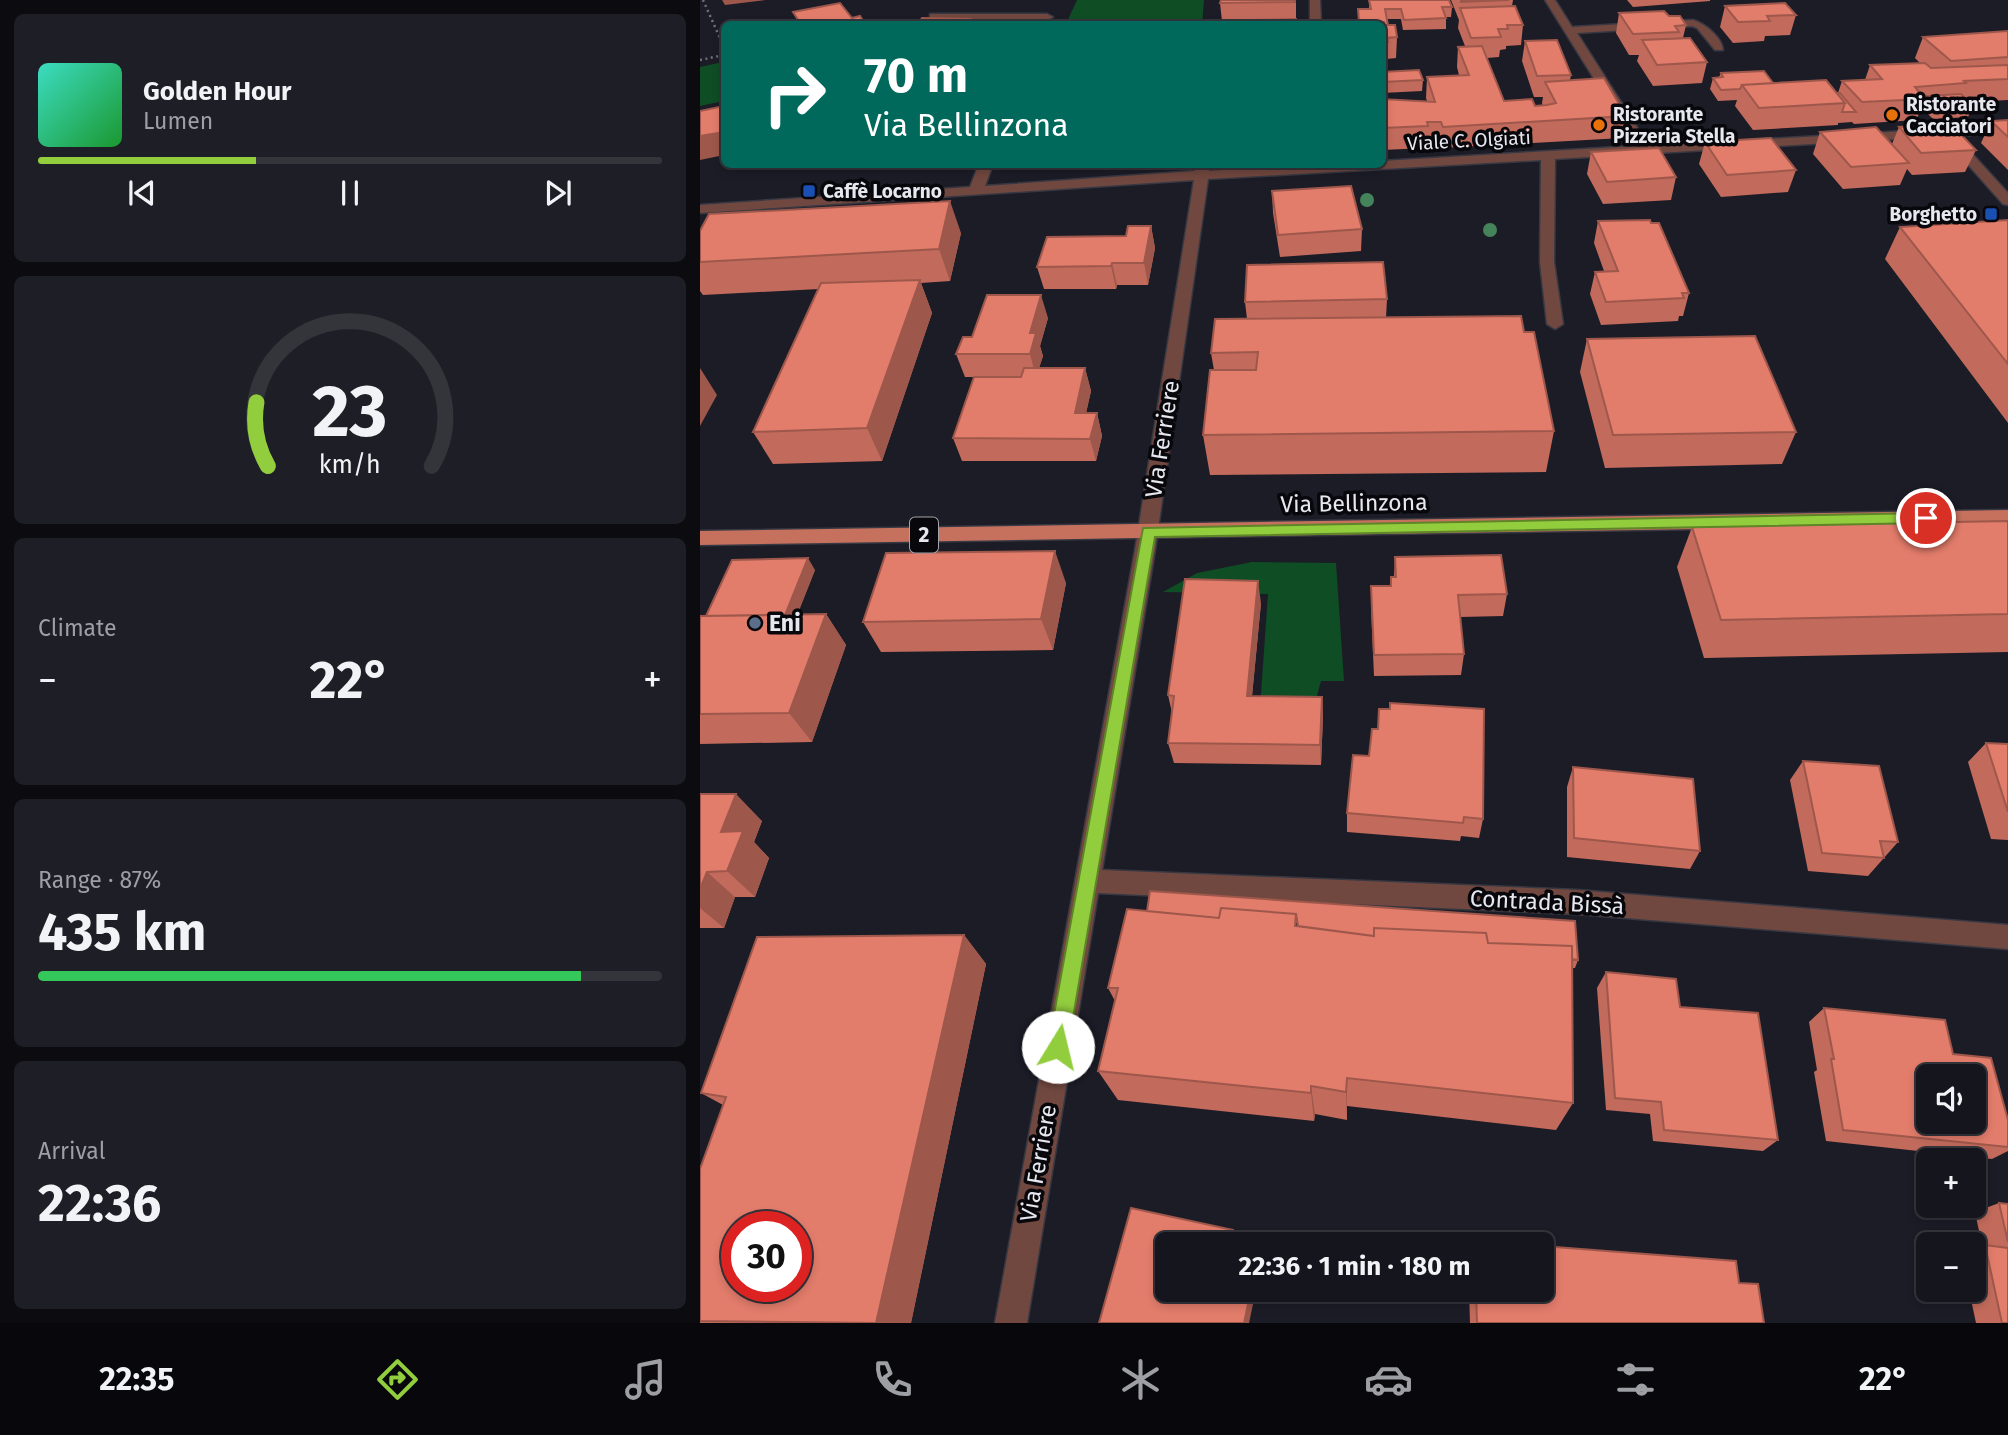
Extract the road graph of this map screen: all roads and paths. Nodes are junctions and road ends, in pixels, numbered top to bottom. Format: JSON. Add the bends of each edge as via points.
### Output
{"nodes":[{"id":1,"x":703,"y":0,"type":"edge"},
{"id":2,"x":1315,"y":0,"type":"edge"},
{"id":3,"x":1550,"y":0,"type":"edge"},
{"id":4,"x":934,"y":16,"type":"edge"},
{"id":5,"x":1047,"y":16,"type":"edge"},
{"id":6,"x":1316,"y":21,"type":"edge"},
{"id":7,"x":1571,"y":30,"type":"junction"},
{"id":8,"x":721,"y":40,"type":"edge"},
{"id":9,"x":1719,"y":48,"type":"dead end"},
{"id":10,"x":721,"y":56,"type":"edge"},
{"id":11,"x":700,"y":60,"type":"edge"},
{"id":12,"x":2008,"y":121,"type":"edge"},
{"id":13,"x":2008,"y":129,"type":"edge"},
{"id":14,"x":1947,"y":132,"type":"junction"},
{"id":15,"x":1645,"y":150,"type":"junction"},
{"id":16,"x":1548,"y":155,"type":"junction"},
{"id":17,"x":1386,"y":163,"type":"edge"},
{"id":18,"x":985,"y":168,"type":"edge"},
{"id":19,"x":1262,"y":168,"type":"edge"},
{"id":20,"x":1202,"y":170,"type":"edge"},
{"id":21,"x":976,"y":191,"type":"junction"},
{"id":22,"x":2008,"y":201,"type":"edge"},
{"id":23,"x":700,"y":208,"type":"edge"},
{"id":24,"x":1555,"y":324,"type":"dead end"},
{"id":25,"x":2008,"y":517,"type":"edge"},
{"id":26,"x":1148,"y":532,"type":"junction"},
{"id":27,"x":700,"y":538,"type":"edge"},
{"id":28,"x":1086,"y":881,"type":"junction"},
{"id":29,"x":2008,"y":937,"type":"edge"},
{"id":30,"x":1011,"y":1323,"type":"edge"}],
"edges":[{"from":1,"to":8,"type":"path"},
{"from":2,"to":6,"type":"street"},
{"from":3,"to":7,"type":"street"},
{"from":4,"to":5,"type":"street"},
{"from":7,"to":9,"type":"street","via":[[1693,23]]},
{"from":7,"to":15,"type":"street"},
{"from":10,"to":11,"type":"path"},
{"from":12,"to":14,"type":"street","via":[[1960,124]]},
{"from":13,"to":14,"type":"street"},
{"from":14,"to":15,"type":"street","name":"Viale C. Olgiati"},
{"from":14,"to":22,"type":"street"},
{"from":15,"to":16,"type":"street","name":"Viale C. Olgiati"},
{"from":16,"to":17,"type":"street","name":"Viale C. Olgiati"},
{"from":16,"to":24,"type":"street","via":[[1546,262]]},
{"from":18,"to":21,"type":"street"},
{"from":19,"to":20,"type":"street","name":"Viale C. Olgiati"},
{"from":20,"to":21,"type":"street","name":"Viale C. Olgiati"},
{"from":20,"to":26,"type":"street","name":"Via Ferriere"},
{"from":21,"to":23,"type":"street","name":"Viale C. Olgiati"},
{"from":25,"to":26,"type":"main road","name":"Via Bellinzona","number":"2"},
{"from":26,"to":27,"type":"main road","name":"Via Bellinzona","number":"2"},
{"from":26,"to":28,"type":"street","name":"Via Ferriere"},
{"from":28,"to":29,"type":"street","name":"Contrada Bissà","via":[[1577,902]]},
{"from":28,"to":30,"type":"street","name":"Via Ferriere"}]}
